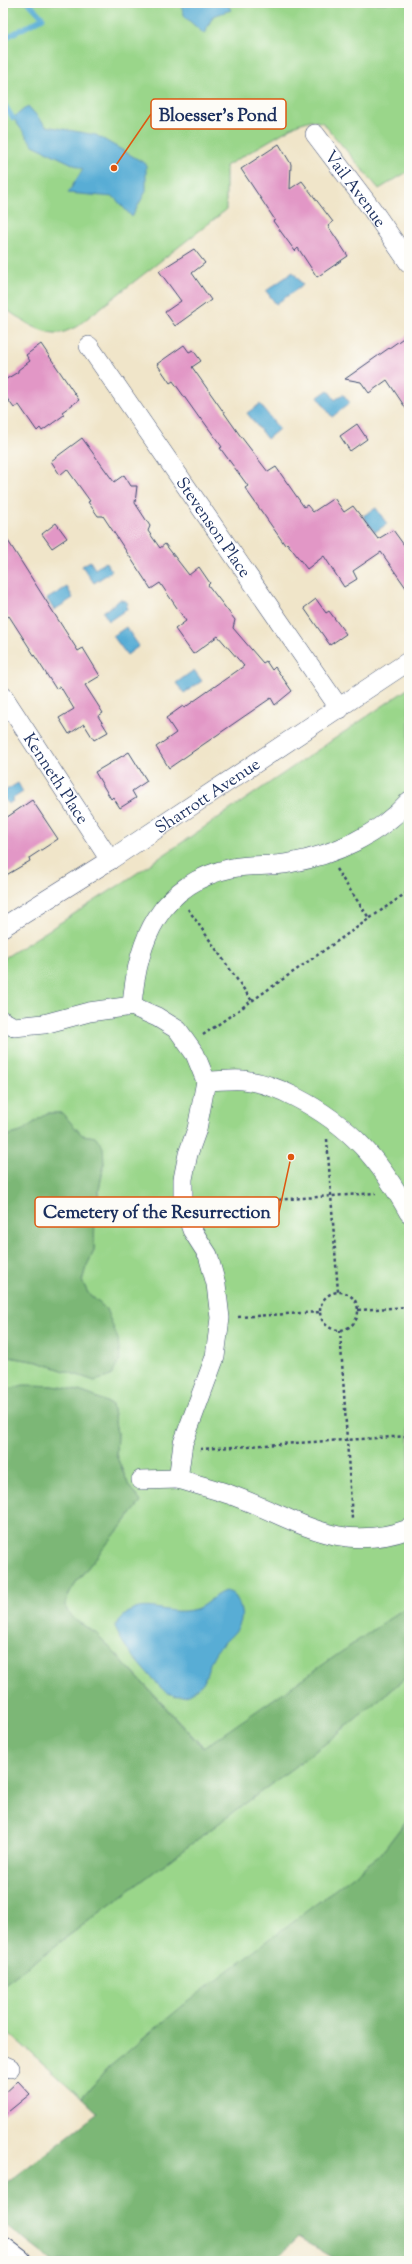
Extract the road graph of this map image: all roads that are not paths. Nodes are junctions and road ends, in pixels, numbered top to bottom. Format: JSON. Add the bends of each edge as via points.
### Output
{"nodes":[{"id":1,"x":315,"y":134,"type":"dead end"},
{"id":2,"x":409,"y":263,"type":"edge"},
{"id":3,"x":89,"y":346,"type":"dead end"},
{"id":4,"x":409,"y":660,"type":"edge"},
{"id":5,"x":3,"y":696,"type":"edge"},
{"id":6,"x":340,"y":708,"type":"junction"},
{"id":7,"x":409,"y":801,"type":"edge"},
{"id":8,"x":110,"y":860,"type":"junction"},
{"id":9,"x":3,"y":927,"type":"edge"},
{"id":10,"x":132,"y":1006,"type":"junction"},
{"id":11,"x":3,"y":1022,"type":"edge"},
{"id":12,"x":206,"y":1081,"type":"junction"},
{"id":13,"x":409,"y":1213,"type":"edge"},
{"id":14,"x":178,"y":1478,"type":"junction"},
{"id":15,"x":140,"y":1480,"type":"dead end"},
{"id":16,"x":409,"y":1529,"type":"edge"},
{"id":17,"x":3,"y":2248,"type":"edge"},
{"id":18,"x":20,"y":2261,"type":"edge"}],
"edges":[{"from":1,"to":2,"type":"street","name":"Vail Avenue"},
{"from":3,"to":6,"type":"street","name":"Stevenson Place"},
{"from":4,"to":6,"type":"street","name":"Sharrott Avenue"},
{"from":5,"to":8,"type":"street","name":"Kenneth Place"},
{"from":6,"to":8,"type":"street","name":"Sharrott Avenue"},
{"from":7,"to":10,"type":"street","via":[[374,831],[349,845],[320,856],[290,863],[233,868],[212,874],[190,885],[167,903],[150,929],[139,957]]},
{"from":8,"to":9,"type":"street","name":"Sharrott Avenue"},
{"from":10,"to":11,"type":"street","via":[[89,1012],[44,1024],[14,1027]]},
{"from":10,"to":12,"type":"street","via":[[178,1030],[195,1054]]},
{"from":12,"to":13,"type":"street","via":[[244,1080],[279,1089],[324,1112],[364,1146],[395,1187]]},
{"from":12,"to":14,"type":"street","via":[[197,1129],[183,1179],[183,1204],[192,1230],[208,1255],[216,1284],[220,1318],[216,1357],[183,1443]]},
{"from":14,"to":15,"type":"street"},
{"from":14,"to":16,"type":"street","via":[[239,1498],[305,1528],[334,1536],[377,1538]]},
{"from":17,"to":18,"type":"main road"}]}
